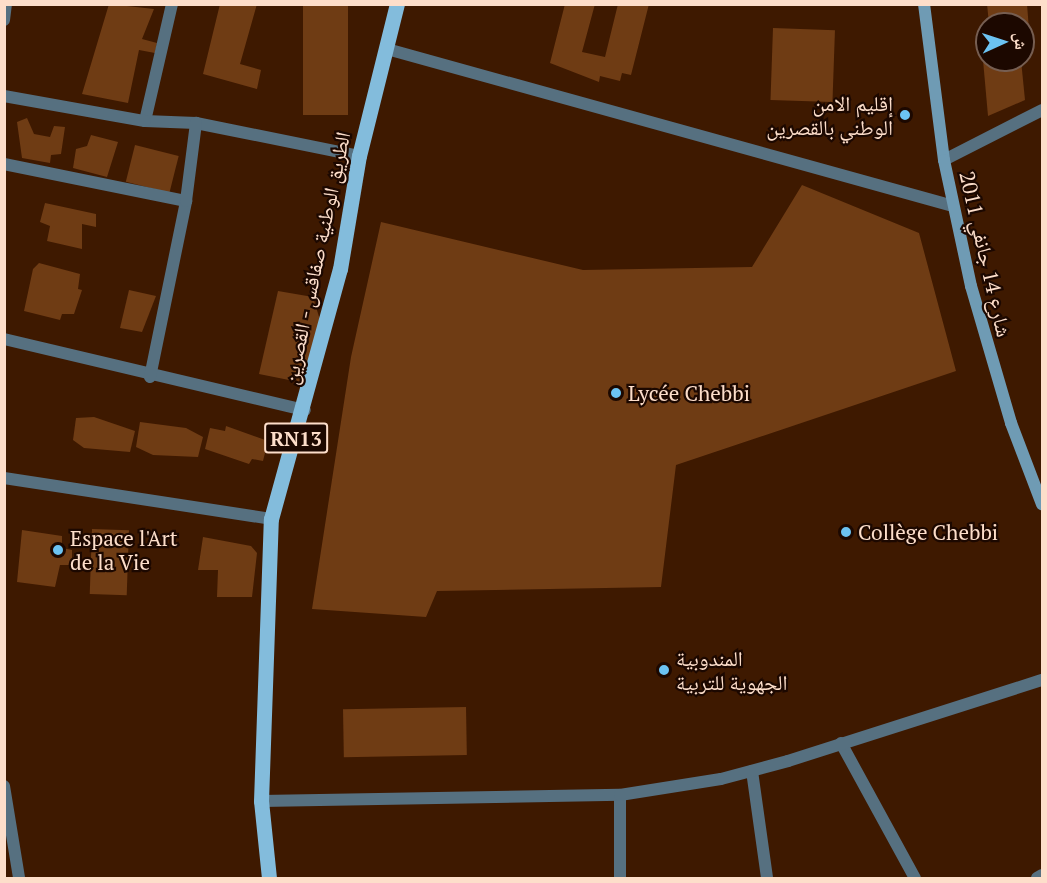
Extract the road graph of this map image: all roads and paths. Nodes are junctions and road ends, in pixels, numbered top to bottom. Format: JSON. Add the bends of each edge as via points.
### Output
{"nodes":[{"id":1,"x":6,"y":4,"type":"edge"},
{"id":2,"x":172,"y":4,"type":"edge"},
{"id":3,"x":397,"y":4,"type":"edge"},
{"id":4,"x":924,"y":4,"type":"edge"},
{"id":5,"x":4,"y":20,"type":"edge"},
{"id":6,"x":387,"y":49,"type":"junction"},
{"id":7,"x":4,"y":96,"type":"edge"},
{"id":8,"x":1042,"y":110,"type":"edge"},
{"id":9,"x":145,"y":121,"type":"junction"},
{"id":10,"x":195,"y":123,"type":"junction"},
{"id":11,"x":359,"y":156,"type":"junction"},
{"id":12,"x":944,"y":160,"type":"junction"},
{"id":13,"x":4,"y":164,"type":"edge"},
{"id":14,"x":186,"y":201,"type":"junction"},
{"id":15,"x":953,"y":206,"type":"junction"},
{"id":16,"x":4,"y":339,"type":"edge"},
{"id":17,"x":150,"y":377,"type":"junction"},
{"id":18,"x":304,"y":410,"type":"junction"},
{"id":19,"x":4,"y":478,"type":"edge"},
{"id":20,"x":1039,"y":485,"type":"edge"},
{"id":21,"x":1042,"y":504,"type":"edge"},
{"id":22,"x":271,"y":519,"type":"junction"},
{"id":23,"x":1042,"y":680,"type":"edge"},
{"id":24,"x":841,"y":743,"type":"junction"},
{"id":25,"x":752,"y":771,"type":"junction"},
{"id":26,"x":4,"y":786,"type":"edge"},
{"id":27,"x":620,"y":795,"type":"junction"},
{"id":28,"x":261,"y":801,"type":"junction"},
{"id":29,"x":1042,"y":875,"type":"edge"},
{"id":30,"x":19,"y":879,"type":"edge"},
{"id":31,"x":269,"y":879,"type":"edge"},
{"id":32,"x":620,"y":879,"type":"edge"},
{"id":33,"x":767,"y":879,"type":"edge"},
{"id":34,"x":915,"y":879,"type":"edge"},
{"id":35,"x":1037,"y":879,"type":"edge"}],
"edges":[{"from":1,"to":5,"type":"street"},
{"from":2,"to":9,"type":"street"},
{"from":3,"to":6,"type":"main road","name":"الطريق الوطنية صفاقس - القصرين","number":"RN13"},
{"from":4,"to":12,"type":"main road","name":"شارع 14 جانفي 2011"},
{"from":6,"to":11,"type":"main road","name":"الطريق الوطنية صفاقس - القصرين","number":"RN13"},
{"from":6,"to":15,"type":"street"},
{"from":7,"to":9,"type":"street"},
{"from":8,"to":12,"type":"street"},
{"from":9,"to":10,"type":"street"},
{"from":10,"to":11,"type":"street"},
{"from":10,"to":14,"type":"street"},
{"from":11,"to":18,"type":"main road","name":"الطريق الوطنية صفاقس - القصرين","number":"RN13","via":[[340,269]]},
{"from":12,"to":15,"type":"main road","name":"شارع 14 جانفي 2011"},
{"from":13,"to":14,"type":"street"},
{"from":14,"to":17,"type":"street"},
{"from":15,"to":20,"type":"main road","name":"شارع 14 جانفي 2011","via":[[991,357]]},
{"from":16,"to":17,"type":"street"},
{"from":17,"to":18,"type":"street"},
{"from":18,"to":22,"type":"main road","name":"الطريق الوطنية صفاقس - القصرين","number":"RN13"},
{"from":19,"to":22,"type":"street"},
{"from":20,"to":21,"type":"main road","name":"شارع 14 جانفي 2011"},
{"from":22,"to":28,"type":"main road","name":"الطريق الوطنية صفاقس - القصرين","number":"RN13"},
{"from":23,"to":24,"type":"street"},
{"from":24,"to":25,"type":"street"},
{"from":24,"to":34,"type":"street"},
{"from":25,"to":27,"type":"street"},
{"from":25,"to":33,"type":"street"},
{"from":26,"to":30,"type":"street"},
{"from":27,"to":28,"type":"street"},
{"from":27,"to":32,"type":"street"},
{"from":28,"to":31,"type":"main road","name":"الطريق الوطنية صفاقس - القصرين","number":"RN13"},
{"from":29,"to":35,"type":"street"}]}
